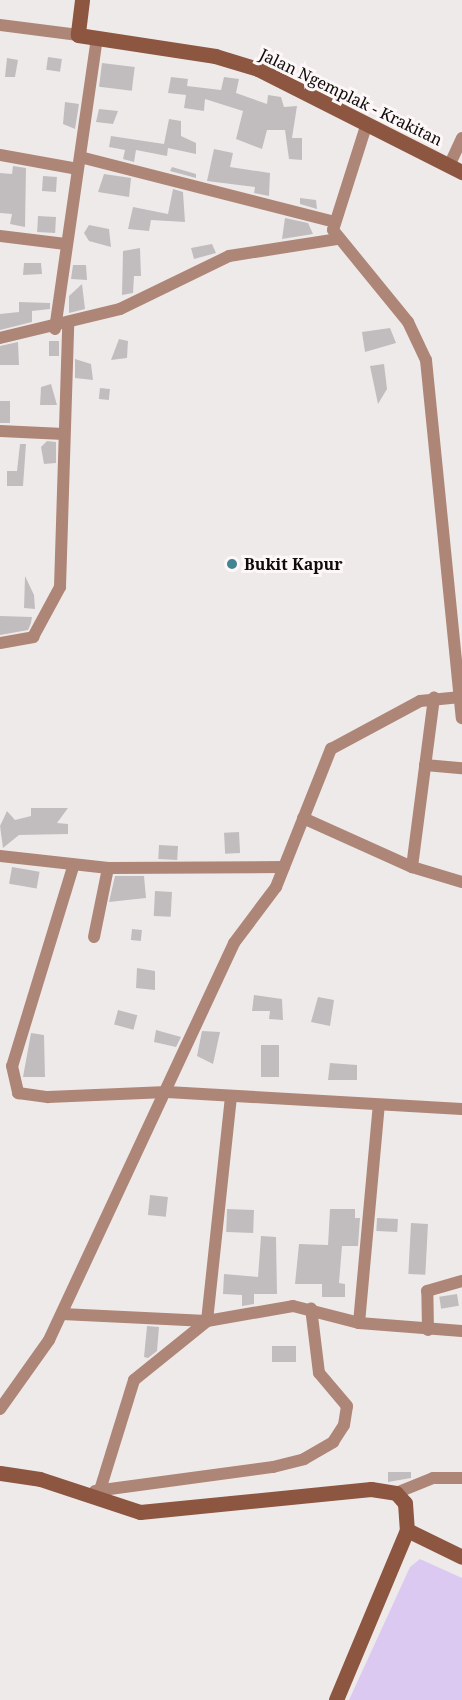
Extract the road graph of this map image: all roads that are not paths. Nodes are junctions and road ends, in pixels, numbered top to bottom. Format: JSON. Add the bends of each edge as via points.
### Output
{"nodes":[{"id":1,"x":82,"y":0,"type":"edge"},
{"id":2,"x":0,"y":25,"type":"edge"},
{"id":3,"x":78,"y":35,"type":"junction"},
{"id":4,"x":97,"y":37,"type":"junction"},
{"id":5,"x":367,"y":123,"type":"junction"},
{"id":6,"x":462,"y":138,"type":"edge"},
{"id":7,"x":0,"y":155,"type":"edge"},
{"id":8,"x":79,"y":163,"type":"junction"},
{"id":9,"x":455,"y":169,"type":"edge"},
{"id":10,"x":332,"y":221,"type":"junction"},
{"id":11,"x":0,"y":236,"type":"edge"},
{"id":12,"x":337,"y":240,"type":"junction"},
{"id":13,"x":66,"y":244,"type":"junction"},
{"id":14,"x":68,"y":326,"type":"junction"},
{"id":15,"x":55,"y":329,"type":"junction"},
{"id":16,"x":0,"y":338,"type":"edge"},
{"id":17,"x":0,"y":431,"type":"edge"},
{"id":18,"x":64,"y":434,"type":"junction"},
{"id":19,"x":0,"y":643,"type":"edge"},
{"id":20,"x":461,"y":691,"type":"edge"},
{"id":21,"x":434,"y":697,"type":"junction"},
{"id":22,"x":462,"y":718,"type":"edge"},
{"id":23,"x":425,"y":765,"type":"junction"},
{"id":24,"x":462,"y":768,"type":"edge"},
{"id":25,"x":303,"y":818,"type":"junction"},
{"id":26,"x":0,"y":856,"type":"edge"},
{"id":27,"x":73,"y":867,"type":"junction"},
{"id":28,"x":284,"y":867,"type":"junction"},
{"id":29,"x":412,"y":867,"type":"junction"},
{"id":30,"x":108,"y":868,"type":"junction"},
{"id":31,"x":462,"y":882,"type":"edge"},
{"id":32,"x":94,"y":937,"type":"dead end"},
{"id":33,"x":167,"y":1092,"type":"junction"},
{"id":34,"x":231,"y":1098,"type":"junction"},
{"id":35,"x":379,"y":1105,"type":"junction"},
{"id":36,"x":462,"y":1109,"type":"edge"},
{"id":37,"x":462,"y":1281,"type":"edge"},
{"id":38,"x":310,"y":1308,"type":"junction"},
{"id":39,"x":62,"y":1314,"type":"junction"},
{"id":40,"x":207,"y":1321,"type":"junction"},
{"id":41,"x":359,"y":1323,"type":"junction"},
{"id":42,"x":428,"y":1330,"type":"junction"},
{"id":43,"x":462,"y":1331,"type":"edge"},
{"id":44,"x":0,"y":1409,"type":"edge"},
{"id":45,"x":0,"y":1473,"type":"edge"},
{"id":46,"x":462,"y":1478,"type":"edge"},
{"id":47,"x":100,"y":1490,"type":"junction"},
{"id":48,"x":81,"y":1492,"type":"junction"},
{"id":49,"x":396,"y":1493,"type":"junction"},
{"id":50,"x":407,"y":1530,"type":"junction"},
{"id":51,"x":462,"y":1557,"type":"edge"},
{"id":52,"x":336,"y":1700,"type":"edge"}],
"edges":[{"from":1,"to":3,"type":"street"},
{"from":2,"to":3,"type":"street"},
{"from":3,"to":4,"type":"street","name":"Jalan Ngemplak - Krakitan"},
{"from":4,"to":5,"type":"street","name":"Jalan Ngemplak - Krakitan","via":[[244,64]]},
{"from":4,"to":8,"type":"street"},
{"from":5,"to":9,"type":"street","name":"Jalan Ngemplak - Krakitan"},
{"from":5,"to":10,"type":"street"},
{"from":6,"to":9,"type":"street"},
{"from":7,"to":8,"type":"street"},
{"from":8,"to":10,"type":"street"},
{"from":8,"to":13,"type":"street"},
{"from":10,"to":12,"type":"street"},
{"from":11,"to":13,"type":"street"},
{"from":12,"to":14,"type":"street","via":[[229,256],[120,309]]},
{"from":12,"to":20,"type":"street","via":[[398,307],[426,360]]},
{"from":13,"to":15,"type":"street"},
{"from":14,"to":15,"type":"street"},
{"from":14,"to":18,"type":"street"},
{"from":15,"to":16,"type":"street"},
{"from":17,"to":18,"type":"street"},
{"from":18,"to":19,"type":"street","via":[[56,602],[33,638]]},
{"from":20,"to":21,"type":"street"},
{"from":20,"to":22,"type":"street"},
{"from":21,"to":23,"type":"street"},
{"from":21,"to":25,"type":"street","via":[[333,745]]},
{"from":23,"to":24,"type":"street"},
{"from":23,"to":29,"type":"street"},
{"from":25,"to":28,"type":"street"},
{"from":25,"to":29,"type":"street"},
{"from":26,"to":27,"type":"street"},
{"from":27,"to":30,"type":"street"},
{"from":27,"to":33,"type":"street","via":[[12,1066],[14,1087],[25,1096],[48,1097]]},
{"from":28,"to":30,"type":"street"},
{"from":28,"to":33,"type":"street","via":[[273,894],[234,943]]},
{"from":29,"to":31,"type":"street"},
{"from":30,"to":32,"type":"street"},
{"from":33,"to":34,"type":"street"},
{"from":33,"to":39,"type":"street"},
{"from":34,"to":35,"type":"street"},
{"from":34,"to":40,"type":"street"},
{"from":35,"to":36,"type":"street"},
{"from":35,"to":41,"type":"street"},
{"from":37,"to":42,"type":"street","via":[[427,1291]]},
{"from":38,"to":40,"type":"street","via":[[242,1311]]},
{"from":38,"to":41,"type":"street"},
{"from":38,"to":47,"type":"street","via":[[319,1373],[347,1406],[344,1425],[333,1442],[304,1459],[273,1467]]},
{"from":39,"to":40,"type":"street"},
{"from":39,"to":44,"type":"street","via":[[38,1359]]},
{"from":40,"to":47,"type":"street","via":[[134,1380]]},
{"from":41,"to":42,"type":"street"},
{"from":42,"to":43,"type":"street"},
{"from":45,"to":48,"type":"street"},
{"from":46,"to":49,"type":"street","via":[[433,1478]]},
{"from":47,"to":48,"type":"street"},
{"from":48,"to":49,"type":"street","via":[[140,1512],[371,1489]]},
{"from":49,"to":50,"type":"street","via":[[405,1503]]},
{"from":50,"to":51,"type":"street"},
{"from":50,"to":52,"type":"street"}]}
